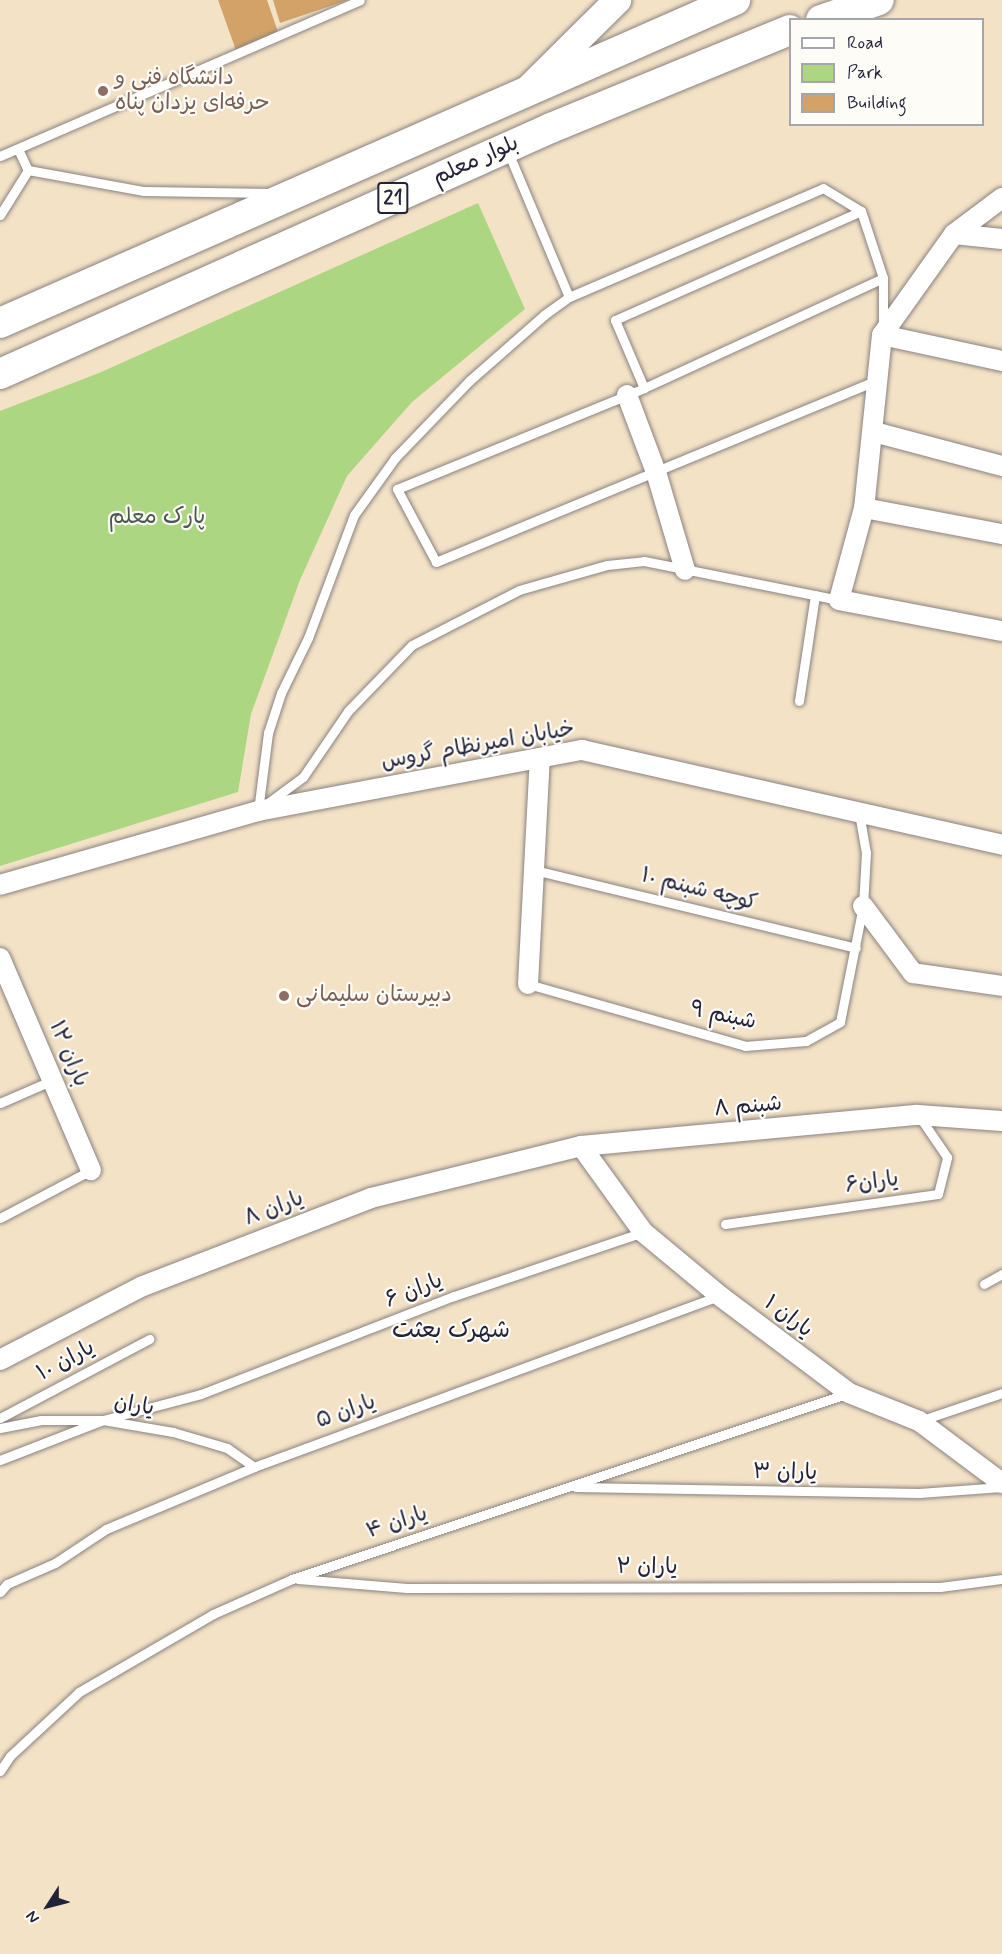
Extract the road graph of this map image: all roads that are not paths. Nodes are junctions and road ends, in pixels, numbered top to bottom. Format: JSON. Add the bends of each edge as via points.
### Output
{"nodes":[{"id":1,"x":360,"y":0,"type":"edge"},
{"id":2,"x":617,"y":0,"type":"edge"},
{"id":3,"x":735,"y":0,"type":"edge"},
{"id":4,"x":879,"y":0,"type":"edge"},
{"id":5,"x":827,"y":18,"type":"edge"},
{"id":6,"x":789,"y":30,"type":"edge"},
{"id":7,"x":527,"y":88,"type":"junction"},
{"id":8,"x":506,"y":148,"type":"junction"},
{"id":9,"x":18,"y":149,"type":"junction"},
{"id":10,"x":0,"y":156,"type":"edge"},
{"id":11,"x":28,"y":170,"type":"junction"},
{"id":12,"x":297,"y":193,"type":"junction"},
{"id":13,"x":1002,"y":198,"type":"edge"},
{"id":14,"x":861,"y":211,"type":"junction"},
{"id":15,"x":0,"y":215,"type":"edge"},
{"id":16,"x":954,"y":234,"type":"junction"},
{"id":17,"x":1002,"y":239,"type":"edge"},
{"id":18,"x":883,"y":278,"type":"junction"},
{"id":19,"x":569,"y":297,"type":"junction"},
{"id":20,"x":0,"y":323,"type":"edge"},
{"id":21,"x":882,"y":334,"type":"junction"},
{"id":22,"x":1002,"y":361,"type":"edge"},
{"id":23,"x":0,"y":374,"type":"edge"},
{"id":24,"x":875,"y":381,"type":"junction"},
{"id":25,"x":635,"y":392,"type":"junction"},
{"id":26,"x":874,"y":432,"type":"junction"},
{"id":27,"x":1002,"y":466,"type":"edge"},
{"id":28,"x":656,"y":472,"type":"junction"},
{"id":29,"x":864,"y":508,"type":"junction"},
{"id":30,"x":1002,"y":534,"type":"edge"},
{"id":31,"x":685,"y":570,"type":"junction"},
{"id":32,"x":815,"y":595,"type":"junction"},
{"id":33,"x":839,"y":600,"type":"junction"},
{"id":34,"x":1002,"y":631,"type":"edge"},
{"id":35,"x":799,"y":701,"type":"dead end"},
{"id":36,"x":540,"y":758,"type":"junction"},
{"id":37,"x":258,"y":811,"type":"junction"},
{"id":38,"x":859,"y":812,"type":"junction"},
{"id":39,"x":1002,"y":845,"type":"edge"},
{"id":40,"x":534,"y":870,"type":"junction"},
{"id":41,"x":0,"y":885,"type":"edge"},
{"id":42,"x":863,"y":906,"type":"junction"},
{"id":43,"x":856,"y":948,"type":"junction"},
{"id":44,"x":1,"y":962,"type":"edge"},
{"id":45,"x":528,"y":984,"type":"joint"},
{"id":46,"x":1002,"y":986,"type":"edge"},
{"id":47,"x":53,"y":1080,"type":"junction"},
{"id":48,"x":0,"y":1102,"type":"edge"},
{"id":49,"x":918,"y":1115,"type":"junction"},
{"id":50,"x":1002,"y":1121,"type":"edge"},
{"id":51,"x":581,"y":1146,"type":"junction"},
{"id":52,"x":91,"y":1170,"type":"joint"},
{"id":53,"x":0,"y":1218,"type":"edge"},
{"id":54,"x":725,"y":1224,"type":"dead end"},
{"id":55,"x":643,"y":1232,"type":"junction"},
{"id":56,"x":1002,"y":1274,"type":"edge"},
{"id":57,"x":984,"y":1284,"type":"dead end"},
{"id":58,"x":720,"y":1296,"type":"junction"},
{"id":59,"x":149,"y":1339,"type":"dead end"},
{"id":60,"x":0,"y":1360,"type":"edge"},
{"id":61,"x":849,"y":1393,"type":"junction"},
{"id":62,"x":1002,"y":1393,"type":"edge"},
{"id":63,"x":0,"y":1418,"type":"edge"},
{"id":64,"x":103,"y":1420,"type":"junction"},
{"id":65,"x":919,"y":1421,"type":"junction"},
{"id":66,"x":0,"y":1428,"type":"edge"},
{"id":67,"x":0,"y":1460,"type":"edge"},
{"id":68,"x":254,"y":1467,"type":"junction"},
{"id":69,"x":1002,"y":1485,"type":"edge"},
{"id":70,"x":568,"y":1487,"type":"junction"},
{"id":71,"x":292,"y":1579,"type":"junction"},
{"id":72,"x":1002,"y":1579,"type":"edge"},
{"id":73,"x":0,"y":1592,"type":"edge"},
{"id":74,"x":0,"y":1771,"type":"edge"}],
"edges":[{"from":1,"to":9,"type":"lane"},
{"from":2,"to":7,"type":"main road"},
{"from":3,"to":7,"type":"main road","name":"بلوار معلم","number":"21"},
{"from":4,"to":5,"type":"main road"},
{"from":6,"to":8,"type":"main road","name":"بلوار معلم","number":"21"},
{"from":7,"to":12,"type":"main road","name":"بلوار معلم","number":"21"},
{"from":8,"to":19,"type":"lane"},
{"from":8,"to":23,"type":"main road","name":"بلوار معلم","number":"21"},
{"from":9,"to":10,"type":"lane"},
{"from":9,"to":11,"type":"lane"},
{"from":11,"to":12,"type":"lane","via":[[144,191]]},
{"from":11,"to":15,"type":"lane"},
{"from":12,"to":20,"type":"main road","name":"بلوار معلم","number":"21"},
{"from":13,"to":16,"type":"street"},
{"from":14,"to":18,"type":"lane"},
{"from":14,"to":19,"type":"lane","via":[[823,188]]},
{"from":14,"to":25,"type":"lane","via":[[615,320]]},
{"from":16,"to":17,"type":"street"},
{"from":16,"to":21,"type":"street"},
{"from":18,"to":21,"type":"lane"},
{"from":18,"to":25,"type":"lane"},
{"from":19,"to":37,"type":"lane","via":[[469,381],[395,458],[354,515],[316,619],[277,703],[268,733]]},
{"from":21,"to":22,"type":"street"},
{"from":21,"to":24,"type":"street"},
{"from":24,"to":26,"type":"street"},
{"from":24,"to":28,"type":"lane"},
{"from":25,"to":28,"type":"street"},
{"from":25,"to":28,"type":"lane","via":[[397,489],[436,562]]},
{"from":26,"to":27,"type":"street"},
{"from":26,"to":29,"type":"street"},
{"from":28,"to":31,"type":"street"},
{"from":29,"to":30,"type":"street"},
{"from":29,"to":33,"type":"street"},
{"from":31,"to":32,"type":"lane"},
{"from":31,"to":37,"type":"lane","via":[[644,561],[607,565],[519,590],[412,645],[348,711],[303,777]]},
{"from":32,"to":33,"type":"lane"},
{"from":32,"to":35,"type":"lane"},
{"from":33,"to":34,"type":"street"},
{"from":36,"to":37,"type":"street","name":"خیابان امیرنظام گروس"},
{"from":36,"to":38,"type":"street","name":"خیابان امیرنظام گروس","via":[[582,750]]},
{"from":36,"to":40,"type":"street"},
{"from":37,"to":41,"type":"street","name":"خیابان امیرنظام گروس"},
{"from":38,"to":39,"type":"street","name":"خیابان امیرنظام گروس"},
{"from":38,"to":42,"type":"lane","name":"شبنم ۹","via":[[866,853]]},
{"from":40,"to":43,"type":"lane","name":"کوچه شبنم ۱۰"},
{"from":40,"to":45,"type":"street"},
{"from":42,"to":43,"type":"lane","name":"شبنم ۹"},
{"from":42,"to":46,"type":"street","via":[[913,973]]},
{"from":43,"to":45,"type":"lane","name":"شبنم ۹","via":[[840,1022],[806,1041],[745,1046]]},
{"from":44,"to":47,"type":"street","name":"باران ۱۲"},
{"from":47,"to":48,"type":"lane"},
{"from":47,"to":52,"type":"street","name":"باران ۱۲"},
{"from":49,"to":50,"type":"street","name":"شبنم ۸"},
{"from":49,"to":51,"type":"street","name":"شبنم ۸"},
{"from":49,"to":54,"type":"lane","name":"یاران۶","via":[[947,1157],[938,1194]]},
{"from":51,"to":55,"type":"street","name":"یاران ۱"},
{"from":51,"to":60,"type":"street","name":"یاران ۸","via":[[371,1198],[143,1286]]},
{"from":52,"to":53,"type":"lane"},
{"from":55,"to":58,"type":"street","name":"یاران ۱"},
{"from":55,"to":64,"type":"lane","name":"یاران ۶","via":[[454,1296],[201,1394]]},
{"from":56,"to":57,"type":"lane"},
{"from":58,"to":61,"type":"street","name":"یاران ۱"},
{"from":58,"to":68,"type":"lane","name":"یاران ۵"},
{"from":59,"to":63,"type":"lane","name":"یاران ۱۰"},
{"from":61,"to":65,"type":"street","name":"یاران ۱"},
{"from":61,"to":70,"type":"lane","name":"یاران ۴"},
{"from":62,"to":65,"type":"lane"},
{"from":64,"to":66,"type":"lane","name":"یاران","via":[[41,1420]]},
{"from":64,"to":67,"type":"lane"},
{"from":64,"to":68,"type":"lane","name":"یاران","via":[[173,1432],[227,1448]]},
{"from":65,"to":69,"type":"street","name":"یاران ۱"},
{"from":68,"to":73,"type":"lane","name":"یاران ۵","via":[[106,1529],[55,1563],[8,1584]]},
{"from":69,"to":70,"type":"lane","name":"یاران ۳","via":[[919,1493]]},
{"from":70,"to":71,"type":"lane","name":"یاران ۴"},
{"from":71,"to":72,"type":"lane","name":"یاران ۲","via":[[454,1588],[940,1587]]},
{"from":71,"to":74,"type":"lane","name":"یاران ۴","via":[[213,1614],[79,1692],[10,1756]]}]}
